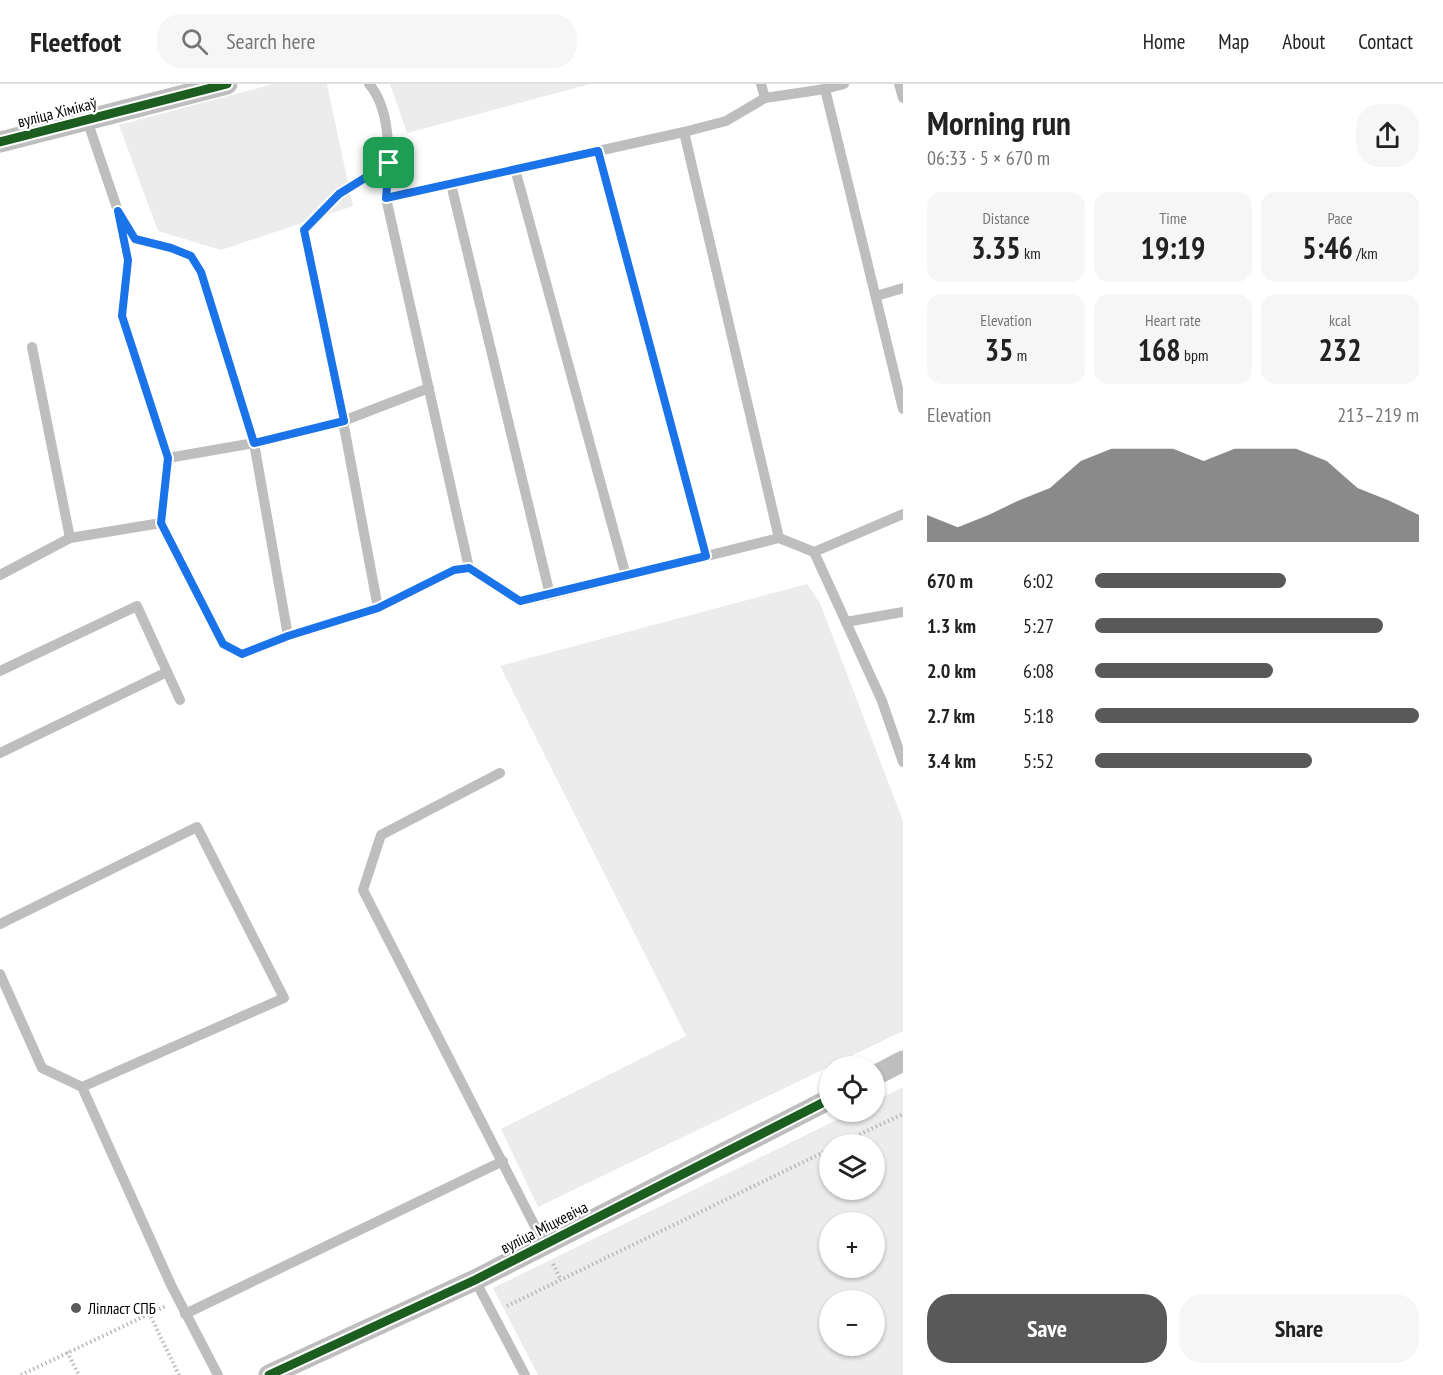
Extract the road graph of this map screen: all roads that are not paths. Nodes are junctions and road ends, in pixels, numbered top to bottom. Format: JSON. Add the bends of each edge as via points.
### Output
{"nodes":[{"id":1,"x":227,"y":84,"type":"edge"},
{"id":2,"x":369,"y":84,"type":"edge"},
{"id":3,"x":761,"y":84,"type":"edge"},
{"id":4,"x":844,"y":84,"type":"edge"},
{"id":5,"x":899,"y":84,"type":"edge"},
{"id":6,"x":825,"y":89,"type":"junction"},
{"id":7,"x":765,"y":98,"type":"junction"},
{"id":8,"x":903,"y":98,"type":"edge"},
{"id":9,"x":87,"y":120,"type":"junction"},
{"id":10,"x":684,"y":132,"type":"junction"},
{"id":11,"x":0,"y":141,"type":"edge"},
{"id":12,"x":598,"y":151,"type":"junction"},
{"id":13,"x":389,"y":163,"type":"junction"},
{"id":14,"x":515,"y":170,"type":"junction"},
{"id":15,"x":451,"y":184,"type":"junction"},
{"id":16,"x":386,"y":198,"type":"junction"},
{"id":17,"x":118,"y":211,"type":"junction"},
{"id":18,"x":903,"y":288,"type":"edge"},
{"id":19,"x":876,"y":296,"type":"junction"},
{"id":20,"x":32,"y":347,"type":"dead end"},
{"id":21,"x":429,"y":388,"type":"junction"},
{"id":22,"x":903,"y":409,"type":"edge"},
{"id":23,"x":344,"y":421,"type":"junction"},
{"id":24,"x":254,"y":443,"type":"junction"},
{"id":25,"x":168,"y":458,"type":"junction"},
{"id":26,"x":903,"y":514,"type":"edge"},
{"id":27,"x":161,"y":523,"type":"junction"},
{"id":28,"x":70,"y":538,"type":"junction"},
{"id":29,"x":779,"y":538,"type":"junction"},
{"id":30,"x":814,"y":552,"type":"junction"},
{"id":31,"x":706,"y":556,"type":"junction"},
{"id":32,"x":469,"y":568,"type":"junction"},
{"id":33,"x":0,"y":575,"type":"edge"},
{"id":34,"x":626,"y":576,"type":"junction"},
{"id":35,"x":550,"y":595,"type":"junction"},
{"id":36,"x":378,"y":608,"type":"junction"},
{"id":37,"x":903,"y":612,"type":"edge"},
{"id":38,"x":846,"y":622,"type":"junction"},
{"id":39,"x":288,"y":636,"type":"junction"},
{"id":40,"x":0,"y":671,"type":"edge"},
{"id":41,"x":167,"y":672,"type":"junction"},
{"id":42,"x":180,"y":700,"type":"dead end"},
{"id":43,"x":0,"y":753,"type":"edge"},
{"id":44,"x":903,"y":762,"type":"edge"},
{"id":45,"x":500,"y":773,"type":"dead end"},
{"id":46,"x":0,"y":924,"type":"edge"},
{"id":47,"x":0,"y":974,"type":"edge"},
{"id":48,"x":903,"y":1062,"type":"edge"},
{"id":49,"x":885,"y":1071,"type":"edge"},
{"id":50,"x":82,"y":1087,"type":"junction"},
{"id":51,"x":819,"y":1105,"type":"edge"},
{"id":52,"x":503,"y":1161,"type":"junction"},
{"id":53,"x":544,"y":1244,"type":"junction"},
{"id":54,"x":475,"y":1280,"type":"junction"},
{"id":55,"x":185,"y":1314,"type":"junction"},
{"id":56,"x":218,"y":1375,"type":"edge"},
{"id":57,"x":269,"y":1375,"type":"edge"},
{"id":58,"x":525,"y":1375,"type":"edge"}],
"edges":[{"from":1,"to":9,"type":"street","name":"вуліца Хімікаў"},
{"from":2,"to":13,"type":"lane","via":[[386,123]]},
{"from":3,"to":7,"type":"lane"},
{"from":4,"to":6,"type":"lane"},
{"from":5,"to":8,"type":"lane"},
{"from":6,"to":7,"type":"lane"},
{"from":6,"to":19,"type":"lane"},
{"from":7,"to":10,"type":"lane","via":[[726,121]]},
{"from":9,"to":11,"type":"street","name":"вуліца Хімікаў"},
{"from":9,"to":17,"type":"lane"},
{"from":10,"to":12,"type":"lane"},
{"from":10,"to":29,"type":"lane"},
{"from":12,"to":14,"type":"lane"},
{"from":12,"to":31,"type":"lane"},
{"from":13,"to":16,"type":"lane"},
{"from":13,"to":23,"type":"lane","via":[[339,194],[304,230]]},
{"from":14,"to":15,"type":"lane"},
{"from":14,"to":34,"type":"lane"},
{"from":15,"to":16,"type":"lane"},
{"from":15,"to":35,"type":"lane"},
{"from":16,"to":21,"type":"lane"},
{"from":17,"to":24,"type":"lane","via":[[135,239],[191,256],[201,272]]},
{"from":17,"to":25,"type":"lane","via":[[128,260],[122,316]]},
{"from":18,"to":19,"type":"lane"},
{"from":19,"to":22,"type":"lane"},
{"from":20,"to":28,"type":"lane"},
{"from":21,"to":23,"type":"lane"},
{"from":21,"to":32,"type":"lane"},
{"from":23,"to":24,"type":"lane"},
{"from":23,"to":36,"type":"lane"},
{"from":24,"to":25,"type":"lane"},
{"from":24,"to":39,"type":"lane"},
{"from":25,"to":27,"type":"lane"},
{"from":26,"to":30,"type":"lane"},
{"from":27,"to":28,"type":"lane"},
{"from":27,"to":39,"type":"lane","via":[[223,644],[242,654]]},
{"from":28,"to":33,"type":"lane"},
{"from":29,"to":30,"type":"lane"},
{"from":29,"to":31,"type":"lane"},
{"from":30,"to":38,"type":"lane"},
{"from":31,"to":34,"type":"lane"},
{"from":32,"to":35,"type":"lane","via":[[520,601]]},
{"from":32,"to":36,"type":"lane","via":[[454,570]]},
{"from":34,"to":35,"type":"lane"},
{"from":36,"to":39,"type":"lane"},
{"from":37,"to":38,"type":"lane"},
{"from":38,"to":44,"type":"lane","via":[[882,701]]},
{"from":40,"to":41,"type":"lane","via":[[137,606]]},
{"from":41,"to":42,"type":"lane"},
{"from":41,"to":43,"type":"lane"},
{"from":45,"to":52,"type":"lane","via":[[381,835],[363,890]]},
{"from":46,"to":50,"type":"lane","via":[[197,827],[284,998]]},
{"from":47,"to":50,"type":"lane","via":[[42,1068]]},
{"from":48,"to":49,"type":"street"},
{"from":50,"to":55,"type":"lane"},
{"from":51,"to":53,"type":"street","name":"вуліца Міцкевіча"},
{"from":52,"to":53,"type":"lane"},
{"from":52,"to":55,"type":"lane"},
{"from":53,"to":54,"type":"street","name":"вуліца Міцкевіча"},
{"from":54,"to":57,"type":"street","name":"вуліца Міцкевіча"},
{"from":54,"to":58,"type":"lane"},
{"from":55,"to":56,"type":"lane"}]}
